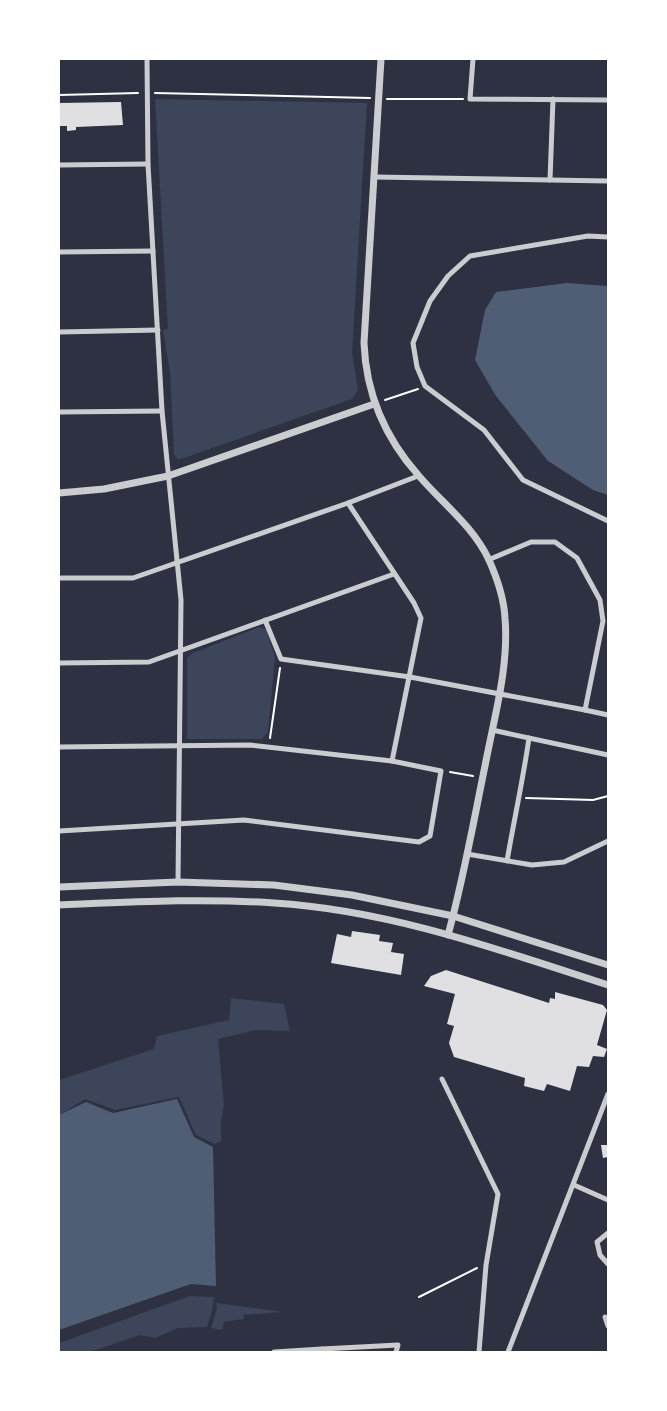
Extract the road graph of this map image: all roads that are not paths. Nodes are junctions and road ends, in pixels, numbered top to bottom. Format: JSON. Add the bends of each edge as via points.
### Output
{"nodes":[{"id":1,"x":147,"y":59,"type":"edge"},
{"id":2,"x":381,"y":59,"type":"edge"},
{"id":3,"x":473,"y":59,"type":"edge"},
{"id":4,"x":553,"y":100,"type":"junction"},
{"id":5,"x":608,"y":100,"type":"edge"},
{"id":6,"x":148,"y":164,"type":"junction"},
{"id":7,"x":59,"y":166,"type":"edge"},
{"id":8,"x":375,"y":177,"type":"junction"},
{"id":9,"x":550,"y":180,"type":"junction"},
{"id":10,"x":608,"y":181,"type":"edge"},
{"id":11,"x":608,"y":238,"type":"edge"},
{"id":12,"x":153,"y":251,"type":"junction"},
{"id":13,"x":59,"y":252,"type":"edge"},
{"id":14,"x":158,"y":330,"type":"junction"},
{"id":15,"x":59,"y":332,"type":"edge"},
{"id":16,"x":374,"y":404,"type":"junction"},
{"id":17,"x":162,"y":411,"type":"junction"},
{"id":18,"x":59,"y":412,"type":"edge"},
{"id":19,"x":168,"y":476,"type":"junction"},
{"id":20,"x":418,"y":476,"type":"junction"},
{"id":21,"x":59,"y":493,"type":"edge"},
{"id":22,"x":348,"y":503,"type":"junction"},
{"id":23,"x":608,"y":521,"type":"edge"},
{"id":24,"x":488,"y":560,"type":"junction"},
{"id":25,"x":178,"y":563,"type":"junction"},
{"id":26,"x":394,"y":574,"type":"junction"},
{"id":27,"x":59,"y":578,"type":"edge"},
{"id":28,"x":265,"y":620,"type":"junction"},
{"id":29,"x":180,"y":650,"type":"junction"},
{"id":30,"x":59,"y":663,"type":"edge"},
{"id":31,"x":410,"y":677,"type":"junction"},
{"id":32,"x":499,"y":694,"type":"junction"},
{"id":33,"x":585,"y":710,"type":"junction"},
{"id":34,"x":608,"y":715,"type":"edge"},
{"id":35,"x":492,"y":730,"type":"junction"},
{"id":36,"x":529,"y":738,"type":"junction"},
{"id":37,"x":179,"y":745,"type":"junction"},
{"id":38,"x":59,"y":747,"type":"edge"},
{"id":39,"x":608,"y":755,"type":"edge"},
{"id":40,"x":392,"y":760,"type":"junction"},
{"id":41,"x":178,"y":824,"type":"junction"},
{"id":42,"x":59,"y":831,"type":"edge"},
{"id":43,"x":608,"y":841,"type":"edge"},
{"id":44,"x":468,"y":854,"type":"junction"},
{"id":45,"x":507,"y":861,"type":"junction"},
{"id":46,"x":178,"y":882,"type":"junction"},
{"id":47,"x":59,"y":887,"type":"edge"},
{"id":48,"x":59,"y":905,"type":"edge"},
{"id":49,"x":454,"y":916,"type":"junction"},
{"id":50,"x":448,"y":935,"type":"junction"},
{"id":51,"x":608,"y":965,"type":"edge"},
{"id":52,"x":608,"y":985,"type":"edge"},
{"id":53,"x":442,"y":1079,"type":"dead end"},
{"id":54,"x":608,"y":1094,"type":"edge"},
{"id":55,"x":574,"y":1185,"type":"junction"},
{"id":56,"x":608,"y":1200,"type":"edge"},
{"id":57,"x":608,"y":1233,"type":"edge"},
{"id":58,"x":608,"y":1264,"type":"edge"},
{"id":59,"x":608,"y":1318,"type":"edge"},
{"id":60,"x":608,"y":1326,"type":"edge"},
{"id":61,"x":322,"y":1351,"type":"edge"},
{"id":62,"x":274,"y":1352,"type":"edge"},
{"id":63,"x":396,"y":1352,"type":"edge"},
{"id":64,"x":479,"y":1352,"type":"edge"},
{"id":65,"x":508,"y":1352,"type":"edge"}],
"edges":[{"from":1,"to":6,"type":"street"},
{"from":2,"to":8,"type":"street"},
{"from":3,"to":4,"type":"street","via":[[470,100]]},
{"from":4,"to":5,"type":"street"},
{"from":4,"to":9,"type":"street"},
{"from":6,"to":7,"type":"street"},
{"from":6,"to":12,"type":"street"},
{"from":8,"to":9,"type":"street"},
{"from":8,"to":16,"type":"street","via":[[364,343],[365,370]]},
{"from":9,"to":10,"type":"street"},
{"from":11,"to":23,"type":"street","via":[[588,236],[470,256],[448,276],[430,301],[414,343],[416,367],[425,386],[484,430],[523,480]]},
{"from":12,"to":13,"type":"street"},
{"from":12,"to":14,"type":"street"},
{"from":14,"to":15,"type":"street"},
{"from":14,"to":17,"type":"street"},
{"from":16,"to":19,"type":"street"},
{"from":16,"to":20,"type":"street","via":[[392,440]]},
{"from":17,"to":18,"type":"street"},
{"from":17,"to":19,"type":"street"},
{"from":19,"to":21,"type":"street","via":[[104,489]]},
{"from":19,"to":25,"type":"street"},
{"from":20,"to":22,"type":"street"},
{"from":20,"to":24,"type":"street","via":[[472,533]]},
{"from":22,"to":25,"type":"street"},
{"from":22,"to":26,"type":"street"},
{"from":24,"to":32,"type":"street","via":[[500,592],[505,618],[504,663]]},
{"from":24,"to":33,"type":"street","via":[[531,542],[555,542],[578,558],[600,600],[603,620]]},
{"from":25,"to":27,"type":"street","via":[[133,578]]},
{"from":25,"to":29,"type":"street"},
{"from":26,"to":28,"type":"street"},
{"from":26,"to":31,"type":"street","via":[[421,618]]},
{"from":28,"to":29,"type":"street"},
{"from":28,"to":31,"type":"street","via":[[281,659]]},
{"from":29,"to":30,"type":"street","via":[[149,662]]},
{"from":29,"to":37,"type":"street"},
{"from":31,"to":32,"type":"street"},
{"from":31,"to":40,"type":"street"},
{"from":32,"to":33,"type":"street"},
{"from":32,"to":35,"type":"street"},
{"from":33,"to":34,"type":"street"},
{"from":35,"to":36,"type":"street"},
{"from":35,"to":44,"type":"street"},
{"from":36,"to":39,"type":"street"},
{"from":36,"to":45,"type":"street"},
{"from":37,"to":38,"type":"street"},
{"from":37,"to":40,"type":"street","via":[[269,747]]},
{"from":37,"to":41,"type":"street"},
{"from":40,"to":41,"type":"street","via":[[441,771],[430,836],[418,842],[244,820]]},
{"from":41,"to":42,"type":"street"},
{"from":41,"to":46,"type":"street"},
{"from":43,"to":45,"type":"street","via":[[564,862],[532,865]]},
{"from":44,"to":45,"type":"street"},
{"from":44,"to":49,"type":"street"},
{"from":46,"to":47,"type":"street"},
{"from":46,"to":49,"type":"street","via":[[274,885],[352,895]]},
{"from":48,"to":50,"type":"street","via":[[180,900],[276,903],[354,913]]},
{"from":49,"to":50,"type":"street"},
{"from":49,"to":51,"type":"street"},
{"from":50,"to":52,"type":"street"},
{"from":53,"to":64,"type":"street","via":[[498,1194],[486,1265]]},
{"from":54,"to":55,"type":"street"},
{"from":55,"to":56,"type":"street"},
{"from":55,"to":65,"type":"street"},
{"from":57,"to":58,"type":"street","via":[[597,1242],[600,1255]]},
{"from":59,"to":60,"type":"street","via":[[605,1317]]},
{"from":61,"to":62,"type":"street"},
{"from":61,"to":63,"type":"street","via":[[398,1344]]}]}
